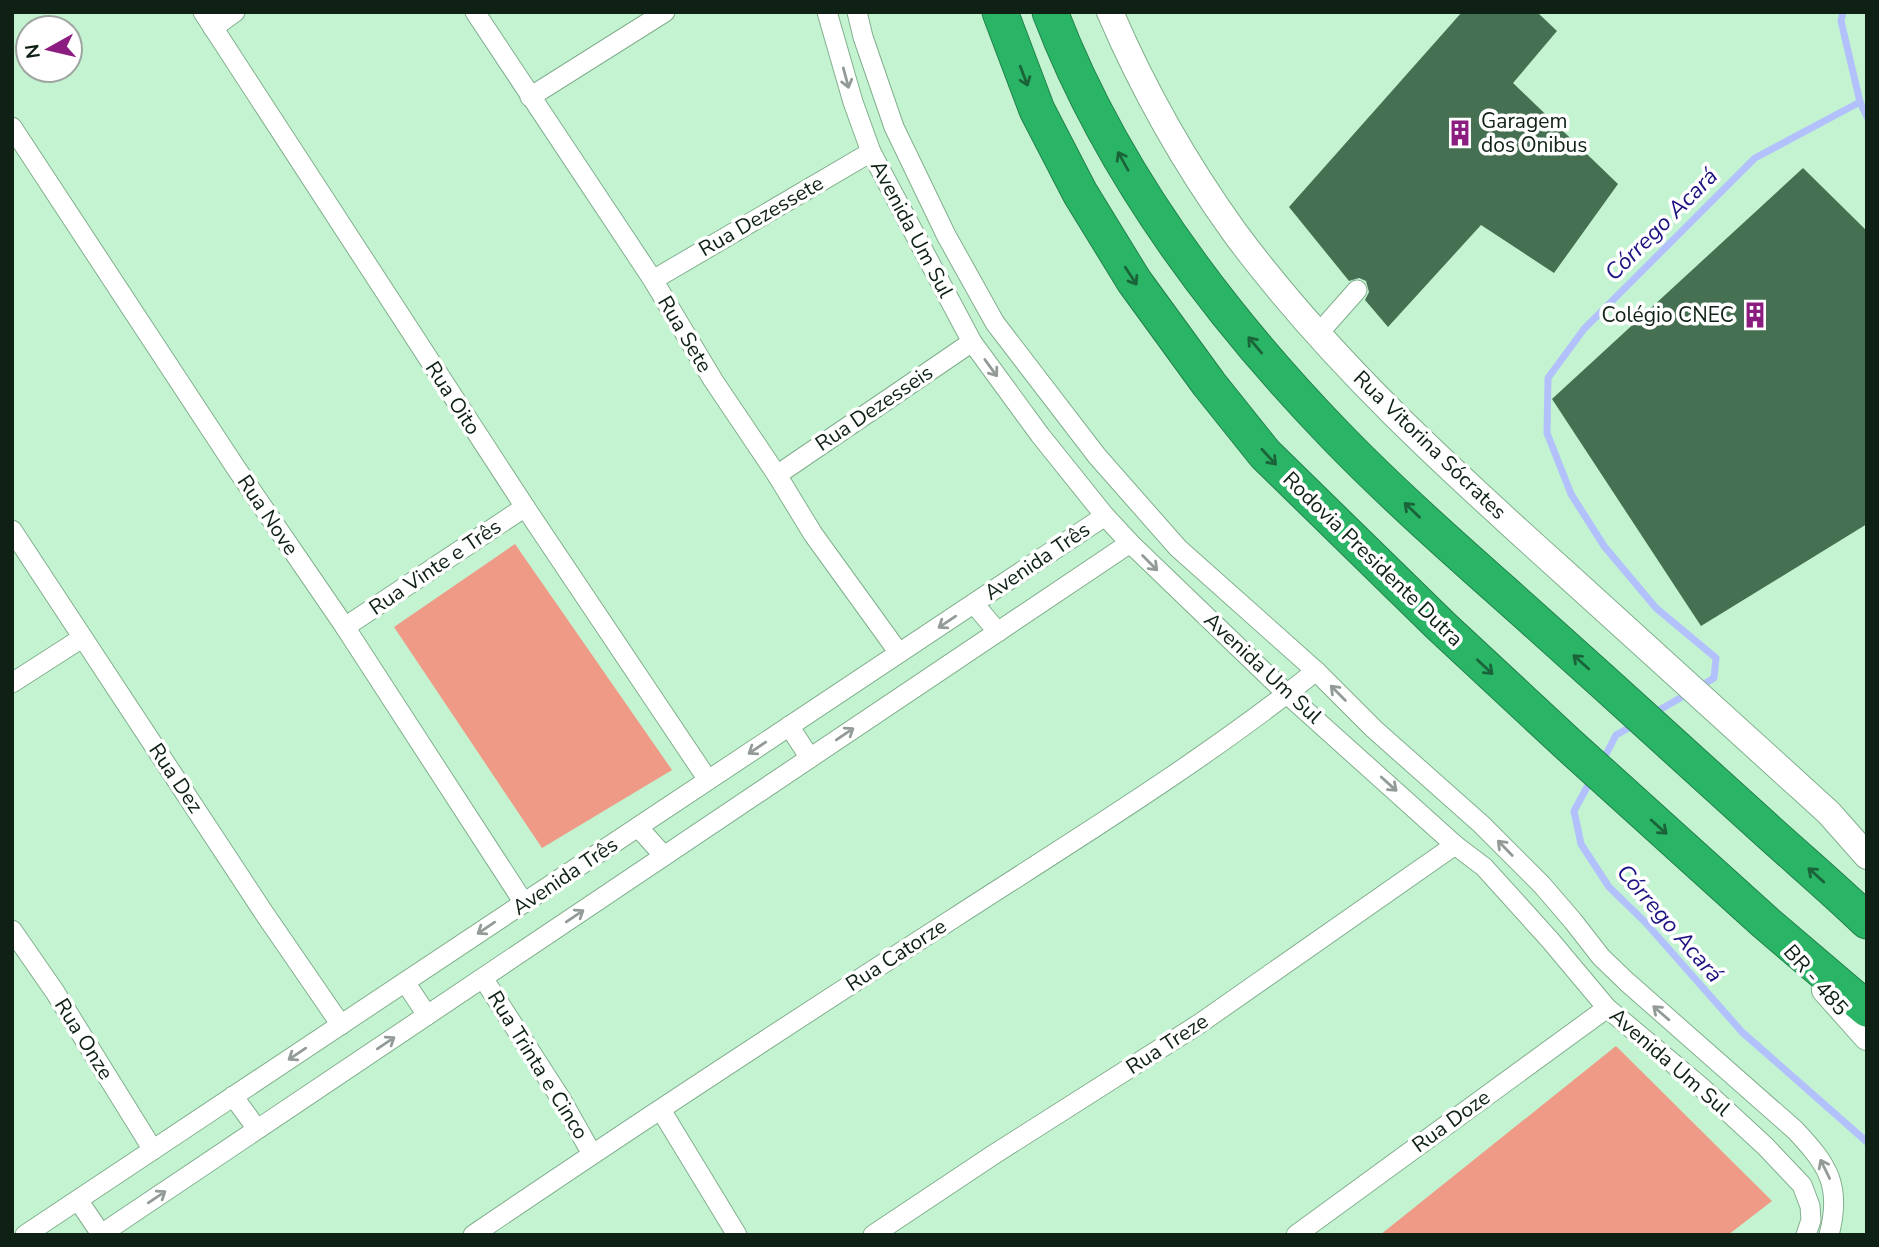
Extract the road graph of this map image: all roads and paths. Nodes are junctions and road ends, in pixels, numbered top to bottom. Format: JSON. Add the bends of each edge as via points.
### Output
{"nodes":[{"id":1,"x":235,"y":12,"type":"edge"},
{"id":2,"x":475,"y":12,"type":"edge"},
{"id":3,"x":665,"y":12,"type":"edge"},
{"id":4,"x":827,"y":12,"type":"edge"},
{"id":5,"x":857,"y":12,"type":"edge"},
{"id":6,"x":1000,"y":12,"type":"edge"},
{"id":7,"x":1051,"y":12,"type":"edge"},
{"id":8,"x":1110,"y":12,"type":"edge"},
{"id":9,"x":208,"y":20,"type":"edge"},
{"id":10,"x":863,"y":37,"type":"junction"},
{"id":11,"x":836,"y":40,"type":"junction"},
{"id":12,"x":530,"y":97,"type":"junction"},
{"id":13,"x":16,"y":141,"type":"edge"},
{"id":14,"x":871,"y":152,"type":"junction"},
{"id":15,"x":946,"y":235,"type":"junction"},
{"id":16,"x":921,"y":246,"type":"junction"},
{"id":17,"x":653,"y":280,"type":"junction"},
{"id":18,"x":1357,"y":290,"type":"dead end"},
{"id":19,"x":1318,"y":334,"type":"junction"},
{"id":20,"x":972,"y":342,"type":"junction"},
{"id":21,"x":1070,"y":421,"type":"junction"},
{"id":22,"x":1040,"y":435,"type":"junction"},
{"id":23,"x":777,"y":475,"type":"junction"},
{"id":24,"x":525,"y":508,"type":"junction"},
{"id":25,"x":1105,"y":516,"type":"junction"},
{"id":26,"x":12,"y":530,"type":"edge"},
{"id":27,"x":1130,"y":543,"type":"junction"},
{"id":28,"x":1235,"y":602,"type":"junction"},
{"id":29,"x":974,"y":604,"type":"junction"},
{"id":30,"x":1212,"y":620,"type":"junction"},
{"id":31,"x":345,"y":627,"type":"junction"},
{"id":32,"x":998,"y":632,"type":"junction"},
{"id":33,"x":82,"y":638,"type":"junction"},
{"id":34,"x":899,"y":653,"type":"junction"},
{"id":35,"x":1316,"y":671,"type":"junction"},
{"id":36,"x":12,"y":683,"type":"edge"},
{"id":37,"x":1287,"y":694,"type":"junction"},
{"id":38,"x":789,"y":726,"type":"junction"},
{"id":39,"x":1374,"y":729,"type":"junction"},
{"id":40,"x":1353,"y":752,"type":"junction"},
{"id":41,"x":810,"y":758,"type":"junction"},
{"id":42,"x":708,"y":780,"type":"junction"},
{"id":43,"x":1829,"y":813,"type":"junction"},
{"id":44,"x":638,"y":827,"type":"junction"},
{"id":45,"x":1867,"y":832,"type":"edge"},
{"id":46,"x":1455,"y":845,"type":"junction"},
{"id":47,"x":664,"y":856,"type":"junction"},
{"id":48,"x":1867,"y":856,"type":"edge"},
{"id":49,"x":524,"y":903,"type":"junction"},
{"id":50,"x":1867,"y":921,"type":"edge"},
{"id":51,"x":1766,"y":923,"type":"junction"},
{"id":52,"x":12,"y":930,"type":"edge"},
{"id":53,"x":483,"y":978,"type":"junction"},
{"id":54,"x":405,"y":982,"type":"junction"},
{"id":55,"x":1607,"y":1008,"type":"junction"},
{"id":56,"x":1867,"y":1009,"type":"edge"},
{"id":57,"x":427,"y":1015,"type":"junction"},
{"id":58,"x":341,"y":1025,"type":"junction"},
{"id":59,"x":1867,"y":1037,"type":"edge"},
{"id":60,"x":233,"y":1096,"type":"junction"},
{"id":61,"x":661,"y":1110,"type":"junction"},
{"id":62,"x":257,"y":1129,"type":"junction"},
{"id":63,"x":153,"y":1150,"type":"junction"},
{"id":64,"x":593,"y":1154,"type":"junction"},
{"id":65,"x":78,"y":1200,"type":"junction"},
{"id":66,"x":25,"y":1235,"type":"edge"},
{"id":67,"x":100,"y":1235,"type":"edge"},
{"id":68,"x":473,"y":1235,"type":"edge"},
{"id":69,"x":737,"y":1235,"type":"edge"},
{"id":70,"x":873,"y":1235,"type":"edge"},
{"id":71,"x":1296,"y":1235,"type":"edge"},
{"id":72,"x":1805,"y":1235,"type":"edge"},
{"id":73,"x":1829,"y":1235,"type":"edge"}],
"edges":[{"from":1,"to":9,"type":"street"},
{"from":2,"to":12,"type":"street","name":"Rua Sete"},
{"from":3,"to":12,"type":"street"},
{"from":4,"to":11,"type":"street","name":"Avenida Um Sul"},
{"from":5,"to":10,"type":"street","name":"Avenida Um Sul"},
{"from":6,"to":51,"type":"highway","name":"Rodovia Presidente Dutra","one_way":true,"via":[[1037,110],[1080,193],[1134,281],[1265,454],[1441,626]]},
{"from":50,"to":7,"type":"highway","one_way":true,"via":[[1426,523],[1289,386],[1174,242],[1135,181],[1097,114]]},
{"from":8,"to":19,"type":"street","name":"Rua Vitorina Sócrates","via":[[1128,55],[1198,176],[1235,233]]},
{"from":9,"to":24,"type":"street","name":"Rua Oito"},
{"from":10,"to":11,"type":"street"},
{"from":10,"to":15,"type":"street","name":"Avenida Um Sul","via":[[894,127]]},
{"from":11,"to":14,"type":"street","name":"Avenida Um Sul","one_way":true},
{"from":12,"to":17,"type":"street","name":"Rua Sete"},
{"from":13,"to":31,"type":"street","name":"Rua Nove"},
{"from":14,"to":16,"type":"street","name":"Avenida Um Sul"},
{"from":14,"to":17,"type":"street","name":"Rua Dezessete"},
{"from":15,"to":16,"type":"street"},
{"from":15,"to":21,"type":"street","name":"Avenida Um Sul","via":[[995,323]]},
{"from":16,"to":20,"type":"street","name":"Avenida Um Sul"},
{"from":17,"to":23,"type":"street","name":"Rua Sete"},
{"from":18,"to":19,"type":"street"},
{"from":19,"to":43,"type":"street","name":"Rua Vitorina Sócrates","via":[[1394,415]]},
{"from":20,"to":22,"type":"street","name":"Avenida Um Sul","one_way":true},
{"from":20,"to":23,"type":"street","name":"Rua Dezesseis"},
{"from":21,"to":22,"type":"street"},
{"from":21,"to":28,"type":"street","name":"Avenida Um Sul","via":[[1134,500]]},
{"from":22,"to":25,"type":"street","name":"Avenida Um Sul"},
{"from":23,"to":34,"type":"street","name":"Rua Sete","via":[[813,534]]},
{"from":24,"to":31,"type":"street","name":"Rua Vinte e Três"},
{"from":24,"to":42,"type":"street","name":"Rua Oito"},
{"from":25,"to":27,"type":"street","name":"Avenida Um Sul"},
{"from":25,"to":29,"type":"street","name":"Avenida Três"},
{"from":26,"to":33,"type":"street","name":"Rua Dez"},
{"from":27,"to":30,"type":"street","name":"Avenida Um Sul","one_way":true},
{"from":27,"to":32,"type":"street","name":"Avenida Três"},
{"from":28,"to":30,"type":"street"},
{"from":28,"to":35,"type":"street","name":"Avenida Um Sul"},
{"from":29,"to":32,"type":"street"},
{"from":29,"to":34,"type":"street","name":"Avenida Três","one_way":true},
{"from":30,"to":37,"type":"street","name":"Avenida Um Sul"},
{"from":31,"to":49,"type":"street","name":"Rua Nove"},
{"from":41,"to":32,"type":"street","name":"Avenida Três","one_way":true},
{"from":33,"to":36,"type":"street"},
{"from":33,"to":58,"type":"street","name":"Rua Dez"},
{"from":34,"to":38,"type":"street","name":"Avenida Três"},
{"from":35,"to":37,"type":"street","name":"Rua Catorze"},
{"from":39,"to":35,"type":"street","name":"Avenida Um Sul","one_way":true},
{"from":37,"to":40,"type":"street","name":"Avenida Um Sul"},
{"from":37,"to":61,"type":"street","name":"Rua Catorze","via":[[1077,838]]},
{"from":38,"to":41,"type":"street"},
{"from":38,"to":42,"type":"street","name":"Avenida Três","one_way":true},
{"from":39,"to":40,"type":"street"},
{"from":73,"to":39,"type":"street","name":"Avenida Um Sul","one_way":true,"via":[[1835,1197],[1817,1154],[1627,982],[1482,824]]},
{"from":40,"to":46,"type":"street","name":"Avenida Um Sul","one_way":true},
{"from":41,"to":47,"type":"street","name":"Avenida Três"},
{"from":42,"to":44,"type":"street","name":"Avenida Três"},
{"from":43,"to":45,"type":"street"},
{"from":43,"to":48,"type":"street"},
{"from":44,"to":47,"type":"street"},
{"from":44,"to":49,"type":"street","name":"Avenida Três"},
{"from":46,"to":55,"type":"street","name":"Avenida Um Sul","via":[[1484,867]]},
{"from":46,"to":70,"type":"street","name":"Rua Treze","via":[[1199,1024]]},
{"from":53,"to":47,"type":"street","name":"Avenida Três","one_way":true},
{"from":49,"to":54,"type":"street","name":"Avenida Três","one_way":true},
{"from":51,"to":56,"type":"highway","name":"Rodovia Presidente Dutra"},
{"from":51,"to":59,"type":"street","name":"BR - 485"},
{"from":52,"to":63,"type":"street","name":"Rua Onze"},
{"from":53,"to":57,"type":"street","name":"Avenida Três"},
{"from":53,"to":64,"type":"street","name":"Rua Trinta e Cinco"},
{"from":54,"to":57,"type":"street"},
{"from":54,"to":58,"type":"street","name":"Avenida Três"},
{"from":55,"to":71,"type":"street","name":"Rua Doze"},
{"from":55,"to":72,"type":"street","name":"Avenida Um Sul","via":[[1700,1086],[1802,1185],[1811,1220]]},
{"from":62,"to":57,"type":"street","name":"Avenida Três","one_way":true},
{"from":58,"to":60,"type":"street","name":"Avenida Três","one_way":true},
{"from":60,"to":62,"type":"street"},
{"from":60,"to":63,"type":"street","name":"Avenida Três"},
{"from":61,"to":64,"type":"street","name":"Rua Catorze"},
{"from":61,"to":69,"type":"street"},
{"from":67,"to":62,"type":"street","name":"Avenida Três","one_way":true},
{"from":63,"to":65,"type":"street","name":"Avenida Três"},
{"from":64,"to":68,"type":"street","name":"Rua Catorze"},
{"from":65,"to":66,"type":"street","name":"Avenida Três"},
{"from":65,"to":67,"type":"street"}]}
